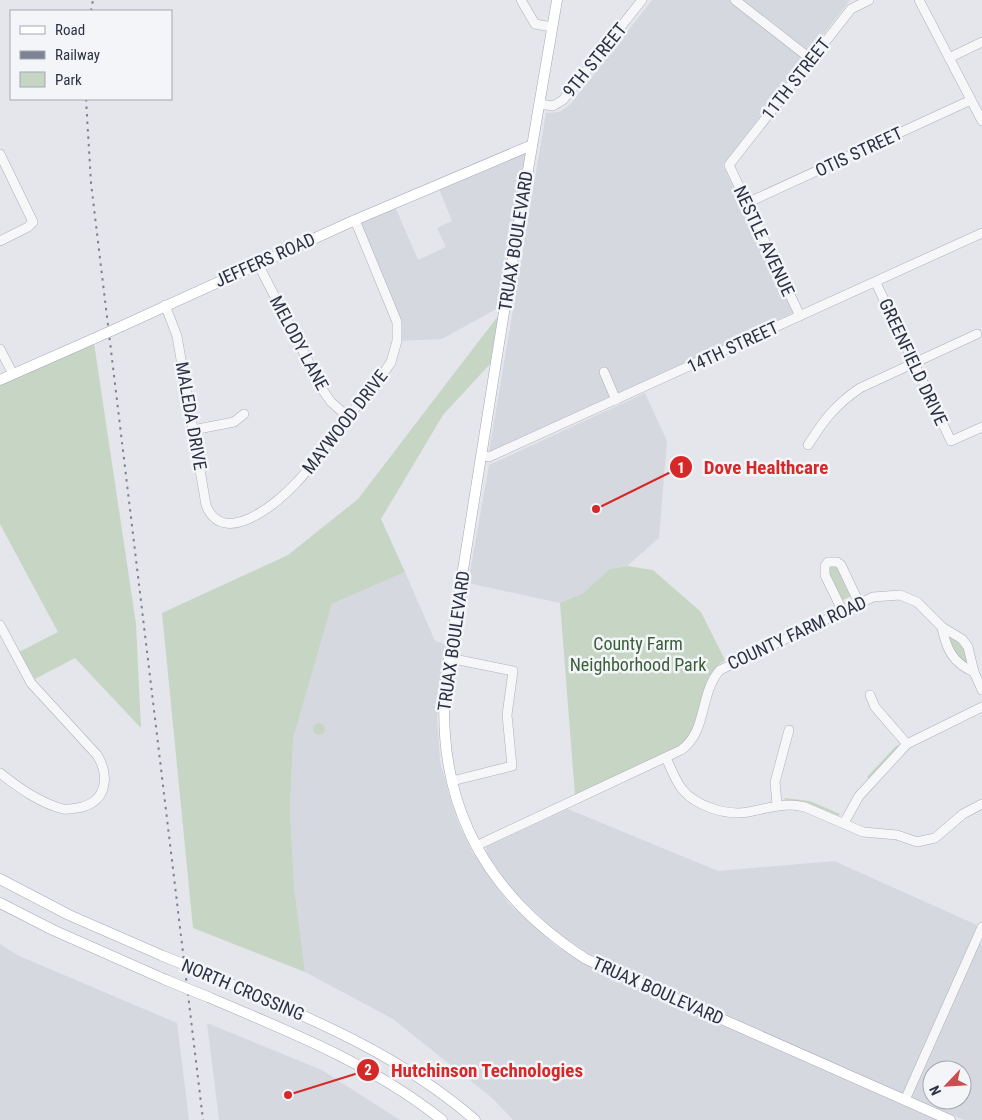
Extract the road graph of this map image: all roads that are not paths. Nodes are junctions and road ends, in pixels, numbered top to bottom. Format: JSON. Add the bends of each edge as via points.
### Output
{"nodes":[{"id":1,"x":521,"y":0,"type":"edge"},
{"id":2,"x":557,"y":0,"type":"edge"},
{"id":3,"x":642,"y":0,"type":"edge"},
{"id":4,"x":735,"y":0,"type":"edge"},
{"id":5,"x":868,"y":0,"type":"edge"},
{"id":6,"x":919,"y":0,"type":"edge"},
{"id":7,"x":552,"y":27,"type":"junction"},
{"id":8,"x":982,"y":42,"type":"edge"},
{"id":9,"x":949,"y":58,"type":"junction"},
{"id":10,"x":812,"y":60,"type":"junction"},
{"id":11,"x":971,"y":100,"type":"junction"},
{"id":12,"x":540,"y":104,"type":"junction"},
{"id":13,"x":982,"y":121,"type":"edge"},
{"id":14,"x":532,"y":145,"type":"junction"},
{"id":15,"x":0,"y":154,"type":"edge"},
{"id":16,"x":729,"y":165,"type":"joint"},
{"id":17,"x":747,"y":203,"type":"junction"},
{"id":18,"x":355,"y":220,"type":"junction"},
{"id":19,"x":982,"y":233,"type":"edge"},
{"id":20,"x":0,"y":241,"type":"edge"},
{"id":21,"x":258,"y":264,"type":"junction"},
{"id":22,"x":876,"y":283,"type":"junction"},
{"id":23,"x":165,"y":305,"type":"junction"},
{"id":24,"x":800,"y":316,"type":"junction"},
{"id":25,"x":977,"y":334,"type":"dead end"},
{"id":26,"x":0,"y":349,"type":"edge"},
{"id":27,"x":914,"y":362,"type":"junction"},
{"id":28,"x":604,"y":372,"type":"dead end"},
{"id":29,"x":12,"y":374,"type":"junction"},
{"id":30,"x":0,"y":380,"type":"edge"},
{"id":31,"x":616,"y":400,"type":"junction"},
{"id":32,"x":244,"y":414,"type":"dead end"},
{"id":33,"x":348,"y":416,"type":"junction"},
{"id":34,"x":982,"y":427,"type":"edge"},
{"id":35,"x":193,"y":430,"type":"junction"},
{"id":36,"x":808,"y":445,"type":"dead end"},
{"id":37,"x":482,"y":455,"type":"junction"},
{"id":38,"x":221,"y":523,"type":"joint"},
{"id":39,"x":859,"y":603,"type":"junction"},
{"id":40,"x":842,"y":610,"type":"junction"},
{"id":41,"x":0,"y":625,"type":"edge"},
{"id":42,"x":942,"y":627,"type":"junction"},
{"id":43,"x":450,"y":658,"type":"junction"},
{"id":44,"x":974,"y":672,"type":"junction"},
{"id":45,"x":982,"y":690,"type":"edge"},
{"id":46,"x":870,"y":695,"type":"dead end"},
{"id":47,"x":982,"y":708,"type":"edge"},
{"id":48,"x":789,"y":730,"type":"dead end"},
{"id":49,"x":907,"y":744,"type":"junction"},
{"id":50,"x":666,"y":758,"type":"junction"},
{"id":51,"x":0,"y":773,"type":"edge"},
{"id":52,"x":452,"y":781,"type":"junction"},
{"id":53,"x":777,"y":804,"type":"junction"},
{"id":54,"x":982,"y":804,"type":"edge"},
{"id":55,"x":844,"y":824,"type":"junction"},
{"id":56,"x":476,"y":846,"type":"junction"},
{"id":57,"x":0,"y":879,"type":"edge"},
{"id":58,"x":0,"y":903,"type":"edge"},
{"id":59,"x":982,"y":927,"type":"edge"},
{"id":60,"x":905,"y":1100,"type":"junction"},
{"id":61,"x":932,"y":1117,"type":"edge"},
{"id":62,"x":442,"y":1120,"type":"edge"},
{"id":63,"x":475,"y":1120,"type":"edge"},
{"id":64,"x":950,"y":1120,"type":"edge"}],
"edges":[{"from":1,"to":7,"type":"street","via":[[536,24]]},
{"from":2,"to":7,"type":"main road","name":"TRUAX BOULEVARD"},
{"from":3,"to":12,"type":"street","name":"9TH STREET","via":[[563,100],[553,106]]},
{"from":4,"to":10,"type":"street"},
{"from":5,"to":10,"type":"street","name":"11TH STREET","via":[[851,8]]},
{"from":6,"to":9,"type":"street"},
{"from":7,"to":12,"type":"main road","name":"TRUAX BOULEVARD"},
{"from":8,"to":9,"type":"street"},
{"from":9,"to":11,"type":"street"},
{"from":10,"to":16,"type":"street","name":"11TH STREET"},
{"from":11,"to":13,"type":"street"},
{"from":11,"to":17,"type":"street","name":"OTIS STREET"},
{"from":12,"to":14,"type":"main road","name":"TRUAX BOULEVARD"},
{"from":14,"to":18,"type":"main road","name":"JEFFERS ROAD"},
{"from":14,"to":37,"type":"main road","name":"TRUAX BOULEVARD"},
{"from":15,"to":20,"type":"street","via":[[33,222]]},
{"from":16,"to":17,"type":"street","name":"NESTLE AVENUE"},
{"from":17,"to":24,"type":"street","name":"NESTLE AVENUE"},
{"from":18,"to":21,"type":"main road","name":"JEFFERS ROAD"},
{"from":18,"to":33,"type":"street","name":"MAYWOOD DRIVE","via":[[393,312],[398,341],[391,362]]},
{"from":19,"to":22,"type":"street","name":"14TH STREET"},
{"from":21,"to":23,"type":"main road","name":"JEFFERS ROAD"},
{"from":21,"to":33,"type":"street","name":"MELODY LANE","via":[[324,392]]},
{"from":22,"to":24,"type":"street","name":"14TH STREET"},
{"from":22,"to":27,"type":"street","name":"GREENFIELD DRIVE"},
{"from":23,"to":29,"type":"main road","name":"JEFFERS ROAD","bridge":true},
{"from":23,"to":35,"type":"street","name":"MALEDA DRIVE","via":[[177,336]]},
{"from":24,"to":31,"type":"street","name":"14TH STREET"},
{"from":25,"to":27,"type":"street"},
{"from":26,"to":29,"type":"street"},
{"from":27,"to":34,"type":"street","name":"GREENFIELD DRIVE","via":[[951,441]]},
{"from":27,"to":36,"type":"street","via":[[843,399],[828,414]]},
{"from":28,"to":31,"type":"street"},
{"from":29,"to":30,"type":"main road","name":"JEFFERS ROAD"},
{"from":31,"to":37,"type":"street","name":"14TH STREET","via":[[489,456]]},
{"from":32,"to":35,"type":"street","via":[[234,422]]},
{"from":33,"to":38,"type":"street","name":"MAYWOOD DRIVE","via":[[306,472],[285,494],[247,519],[232,525]]},
{"from":35,"to":38,"type":"street","name":"MALEDA DRIVE","via":[[206,505],[211,516]]},
{"from":37,"to":43,"type":"main road","name":"TRUAX BOULEVARD"},
{"from":39,"to":40,"type":"street","name":"COUNTY FARM ROAD"},
{"from":39,"to":40,"type":"street","via":[[841,565],[828,562],[826,575]]},
{"from":39,"to":42,"type":"street","name":"COUNTY FARM ROAD","via":[[885,595],[900,595],[917,602]]},
{"from":40,"to":50,"type":"street","name":"COUNTY FARM ROAD","via":[[720,670],[709,686],[694,738],[688,746]]},
{"from":41,"to":51,"type":"street","via":[[31,683],[97,755],[104,766],[106,778],[102,795],[90,805],[65,809],[35,798]]},
{"from":42,"to":44,"type":"street","name":"COUNTY FARM ROAD","via":[[954,660]]},
{"from":42,"to":44,"type":"street","name":"COUNTY FARM ROAD","via":[[962,639],[968,647]]},
{"from":43,"to":52,"type":"main road","name":"TRUAX BOULEVARD","via":[[444,715]]},
{"from":43,"to":52,"type":"street","via":[[513,671],[507,716],[512,766]]},
{"from":44,"to":45,"type":"street","name":"COUNTY FARM ROAD"},
{"from":46,"to":49,"type":"street","via":[[875,707]]},
{"from":47,"to":49,"type":"street"},
{"from":48,"to":53,"type":"street","via":[[775,782]]},
{"from":49,"to":55,"type":"street","via":[[859,796]]},
{"from":50,"to":53,"type":"street","via":[[687,796],[712,808],[741,813]]},
{"from":50,"to":56,"type":"street","name":"COUNTY FARM ROAD"},
{"from":52,"to":56,"type":"main road","name":"TRUAX BOULEVARD"},
{"from":53,"to":55,"type":"street","via":[[805,806]]},
{"from":54,"to":55,"type":"street","via":[[963,814],[942,834],[927,841],[863,832]]},
{"from":56,"to":60,"type":"main road","name":"TRUAX BOULEVARD","via":[[521,909],[551,936],[586,959]]},
{"from":57,"to":63,"type":"main road","name":"NORTH CROSSING","bridge":true,"via":[[69,915],[341,1032],[442,1093]]},
{"from":58,"to":62,"type":"main road","name":"NORTH CROSSING","bridge":true,"via":[[52,930],[363,1066]]},
{"from":59,"to":60,"type":"street"},
{"from":60,"to":61,"type":"main road","name":"TRUAX BOULEVARD"},
{"from":61,"to":64,"type":"main road","name":"TRUAX BOULEVARD"}]}
